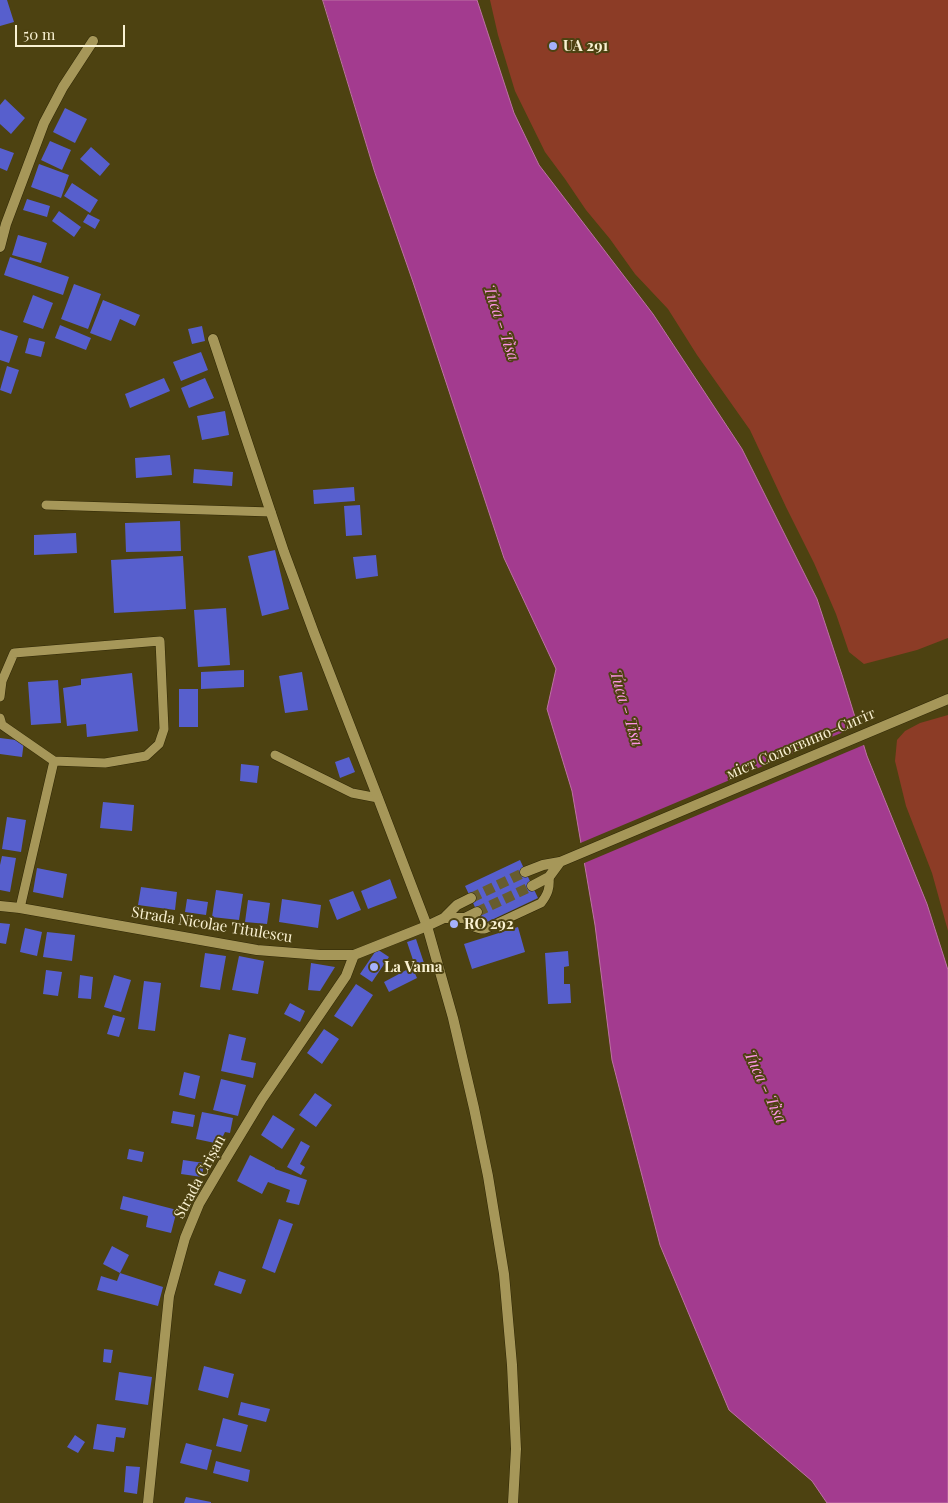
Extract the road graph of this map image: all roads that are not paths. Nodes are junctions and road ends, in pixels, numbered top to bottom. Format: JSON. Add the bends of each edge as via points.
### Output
{"nodes":[{"id":1,"x":93,"y":41,"type":"dead end"},
{"id":2,"x":0,"y":247,"type":"edge"},
{"id":3,"x":213,"y":338,"type":"dead end"},
{"id":4,"x":46,"y":505,"type":"dead end"},
{"id":5,"x":271,"y":512,"type":"junction"},
{"id":6,"x":0,"y":696,"type":"edge"},
{"id":7,"x":948,"y":699,"type":"edge"},
{"id":8,"x":0,"y":718,"type":"edge"},
{"id":9,"x":275,"y":755,"type":"dead end"},
{"id":10,"x":54,"y":761,"type":"junction"},
{"id":11,"x":378,"y":798,"type":"junction"},
{"id":12,"x":560,"y":862,"type":"junction"},
{"id":13,"x":525,"y":872,"type":"tunnel mouth"},
{"id":14,"x":549,"y":877,"type":"junction"},
{"id":15,"x":532,"y":886,"type":"tunnel mouth"},
{"id":16,"x":471,"y":898,"type":"tunnel mouth"},
{"id":17,"x":0,"y":906,"type":"edge"},
{"id":18,"x":20,"y":908,"type":"junction"},
{"id":19,"x":477,"y":912,"type":"tunnel mouth"},
{"id":20,"x":444,"y":918,"type":"junction"},
{"id":21,"x":465,"y":918,"type":"junction"},
{"id":22,"x":427,"y":926,"type":"junction"},
{"id":23,"x":354,"y":955,"type":"junction"},
{"id":24,"x":148,"y":1503,"type":"edge"},
{"id":25,"x":512,"y":1503,"type":"edge"}],
"edges":[{"from":1,"to":2,"type":"street","via":[[44,123]]},
{"from":3,"to":5,"type":"street"},
{"from":4,"to":5,"type":"lane"},
{"from":5,"to":11,"type":"street"},
{"from":6,"to":10,"type":"lane","via":[[2,681],[14,653],[160,641],[164,729],[159,744],[146,756],[105,763]]},
{"from":7,"to":12,"type":"street","name":"міст Солотвино–Сигіт"},
{"from":8,"to":10,"type":"lane","via":[[2,725]]},
{"from":9,"to":11,"type":"lane","via":[[352,793]]},
{"from":10,"to":18,"type":"lane"},
{"from":11,"to":22,"type":"street"},
{"from":12,"to":13,"type":"street"},
{"from":12,"to":14,"type":"street"},
{"from":14,"to":15,"type":"street"},
{"from":14,"to":21,"type":"lane","via":[[550,886],[541,902],[485,929],[470,926]]},
{"from":16,"to":20,"type":"street","name":"Strada Nicolae Titulescu","via":[[457,905]]},
{"from":17,"to":18,"type":"street","name":"Strada Nicolae Titulescu"},
{"from":18,"to":23,"type":"street","name":"Strada Nicolae Titulescu","via":[[257,950]]},
{"from":19,"to":21,"type":"street","name":"Strada Nicolae Titulescu"},
{"from":20,"to":21,"type":"street","name":"Strada Nicolae Titulescu"},
{"from":20,"to":22,"type":"street","name":"Strada Nicolae Titulescu"},
{"from":22,"to":23,"type":"street","name":"Strada Nicolae Titulescu"},
{"from":22,"to":25,"type":"street","via":[[474,1108],[504,1274],[516,1449]]},
{"from":23,"to":24,"type":"street","name":"Strada Crișan","via":[[346,976],[262,1099],[222,1165],[199,1204],[185,1238],[170,1296]]}]}
